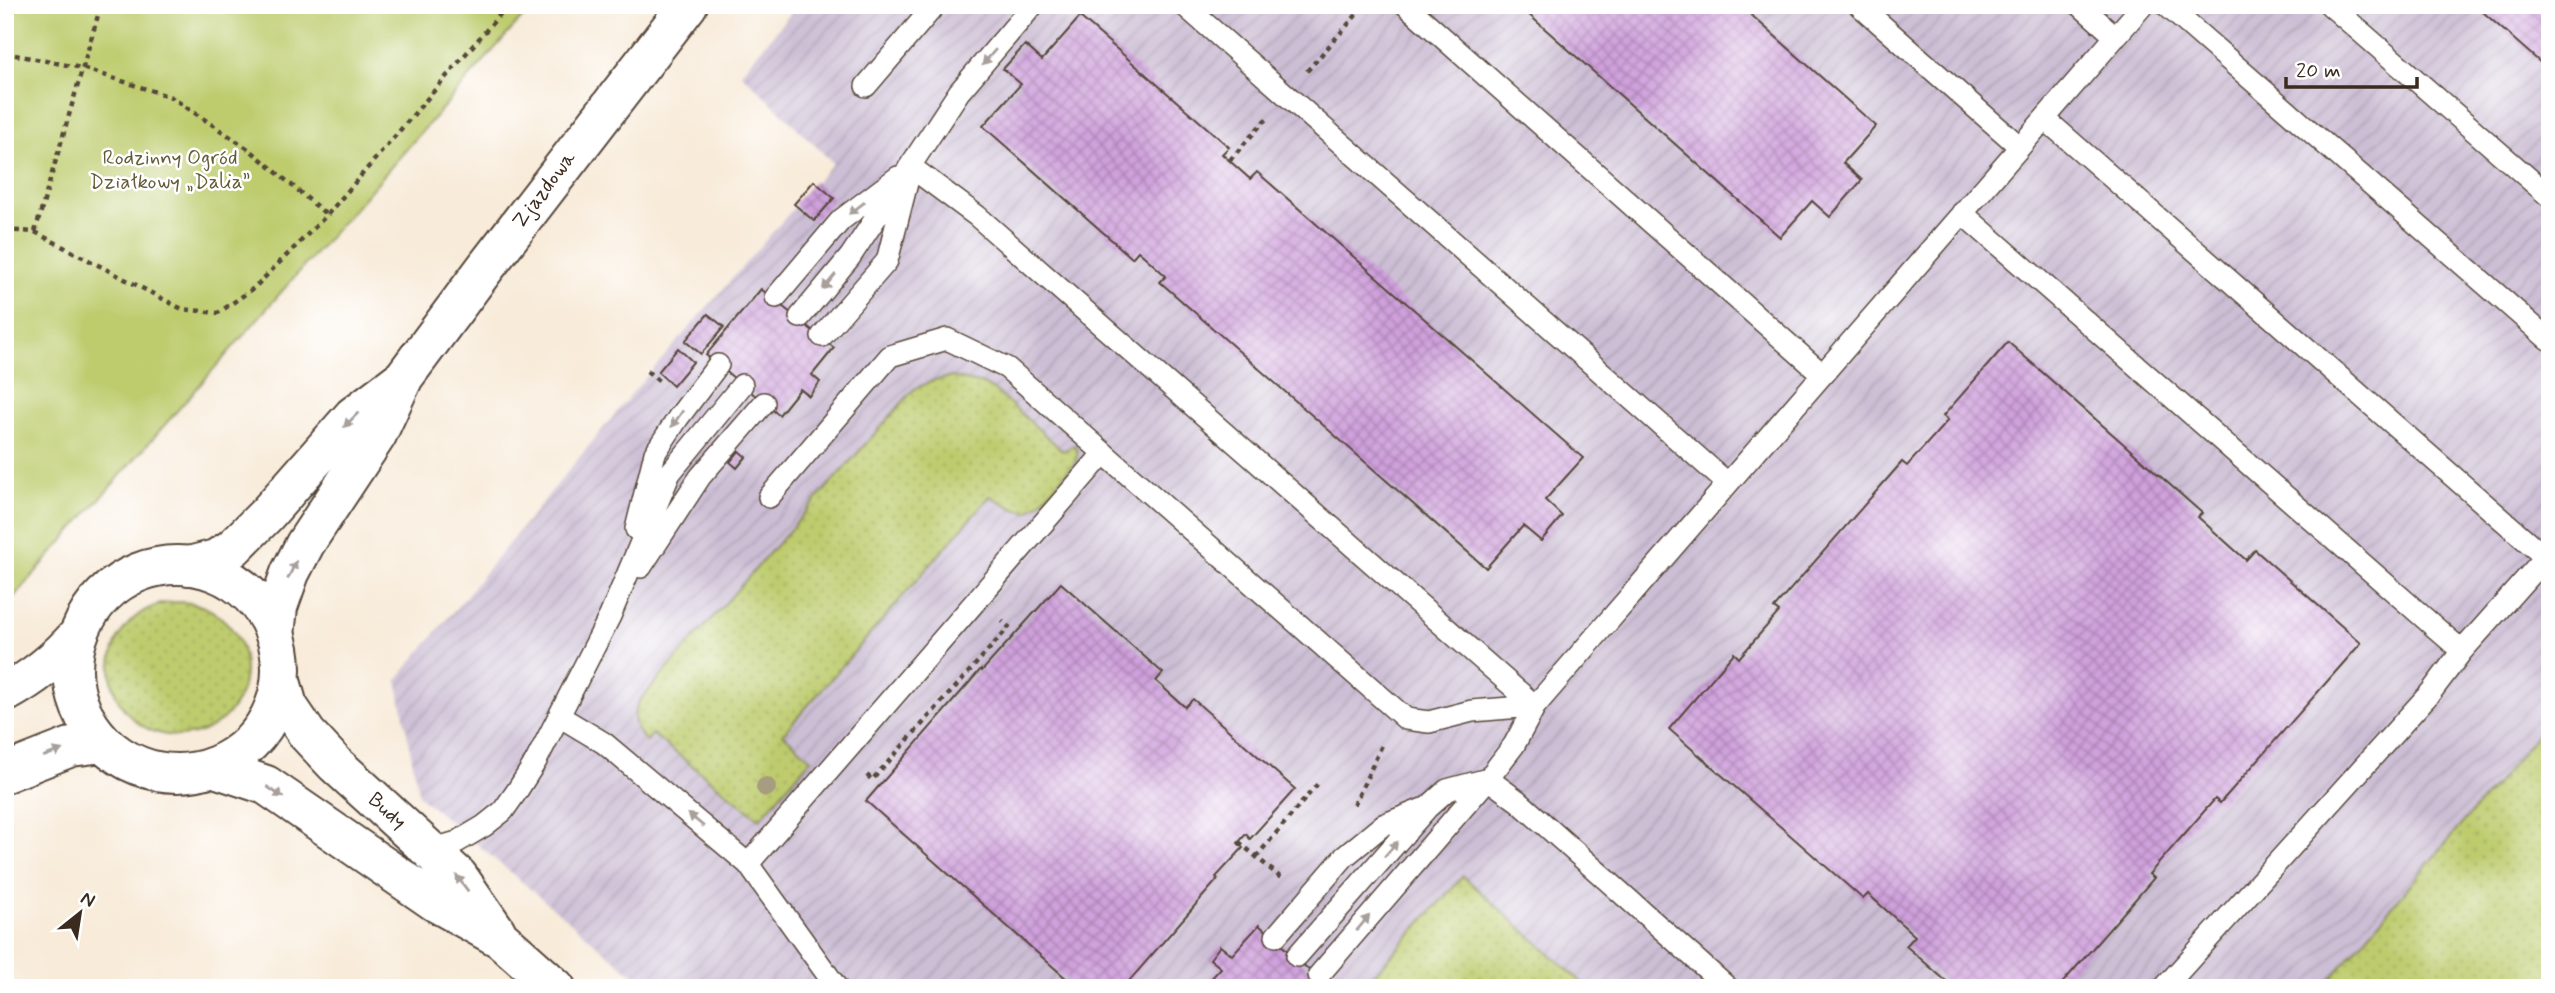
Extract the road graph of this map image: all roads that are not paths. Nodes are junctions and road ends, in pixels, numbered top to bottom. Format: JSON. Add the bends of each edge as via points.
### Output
{"nodes":[{"id":1,"x":688,"y":5,"type":"edge"},
{"id":2,"x":935,"y":5,"type":"edge"},
{"id":3,"x":1033,"y":5,"type":"edge"},
{"id":4,"x":1184,"y":5,"type":"edge"},
{"id":5,"x":1406,"y":5,"type":"edge"},
{"id":6,"x":1859,"y":5,"type":"edge"},
{"id":7,"x":2080,"y":5,"type":"edge"},
{"id":8,"x":2143,"y":5,"type":"edge"},
{"id":9,"x":2166,"y":5,"type":"edge"},
{"id":10,"x":2330,"y":5,"type":"edge"},
{"id":11,"x":2116,"y":37,"type":"junction"},
{"id":12,"x":866,"y":86,"type":"dead end"},
{"id":13,"x":2045,"y":119,"type":"junction"},
{"id":14,"x":2020,"y":147,"type":"junction"},
{"id":15,"x":911,"y":167,"type":"junction"},
{"id":16,"x":2550,"y":197,"type":"edge"},
{"id":17,"x":1962,"y":213,"type":"junction"},
{"id":18,"x":776,"y":297,"type":"dead end"},
{"id":19,"x":800,"y":317,"type":"dead end"},
{"id":20,"x":822,"y":336,"type":"dead end"},
{"id":21,"x":2549,"y":339,"type":"edge"},
{"id":22,"x":719,"y":365,"type":"dead end"},
{"id":23,"x":1822,"y":374,"type":"junction"},
{"id":24,"x":404,"y":377,"type":"junction"},
{"id":25,"x":742,"y":386,"type":"dead end"},
{"id":26,"x":764,"y":403,"type":"dead end"},
{"id":27,"x":1104,"y":453,"type":"junction"},
{"id":28,"x":1727,"y":483,"type":"junction"},
{"id":29,"x":769,"y":496,"type":"dead end"},
{"id":30,"x":2548,"y":555,"type":"edge"},
{"id":31,"x":189,"y":566,"type":"junction"},
{"id":32,"x":610,"y":616,"type":"junction"},
{"id":33,"x":79,"y":634,"type":"junction"},
{"id":34,"x":275,"y":635,"type":"junction"},
{"id":35,"x":2462,"y":652,"type":"junction"},
{"id":36,"x":281,"y":681,"type":"junction"},
{"id":37,"x":5,"y":693,"type":"edge"},
{"id":38,"x":1535,"y":706,"type":"junction"},
{"id":39,"x":559,"y":716,"type":"junction"},
{"id":40,"x":103,"y":743,"type":"junction"},
{"id":41,"x":212,"y":767,"type":"junction"},
{"id":42,"x":5,"y":773,"type":"edge"},
{"id":43,"x":1488,"y":779,"type":"junction"},
{"id":44,"x":1427,"y":808,"type":"junction"},
{"id":45,"x":430,"y":850,"type":"junction"},
{"id":46,"x":748,"y":864,"type":"junction"},
{"id":47,"x":1276,"y":936,"type":"dead end"},
{"id":48,"x":501,"y":939,"type":"junction"},
{"id":49,"x":1297,"y":956,"type":"dead end"},
{"id":50,"x":1319,"y":975,"type":"dead end"},
{"id":51,"x":556,"y":988,"type":"edge"},
{"id":52,"x":837,"y":988,"type":"edge"},
{"id":53,"x":1728,"y":988,"type":"edge"},
{"id":54,"x":2164,"y":988,"type":"edge"}],
"edges":[{"from":1,"to":24,"type":"street","name":"Zjazdowa"},
{"from":2,"to":12,"type":"lane"},
{"from":3,"to":15,"type":"lane","one_way":true,"via":[[959,92]]},
{"from":4,"to":28,"type":"lane"},
{"from":5,"to":23,"type":"lane"},
{"from":6,"to":14,"type":"lane"},
{"from":7,"to":11,"type":"lane"},
{"from":8,"to":11,"type":"lane"},
{"from":9,"to":21,"type":"lane"},
{"from":10,"to":16,"type":"lane"},
{"from":11,"to":13,"type":"lane"},
{"from":13,"to":14,"type":"lane"},
{"from":13,"to":30,"type":"lane"},
{"from":14,"to":17,"type":"lane"},
{"from":15,"to":18,"type":"lane","one_way":true,"via":[[841,220]]},
{"from":15,"to":19,"type":"lane","one_way":true,"via":[[850,257]]},
{"from":15,"to":20,"type":"lane","via":[[887,261]]},
{"from":15,"to":38,"type":"lane","via":[[977,216]]},
{"from":17,"to":23,"type":"lane"},
{"from":17,"to":35,"type":"lane"},
{"from":22,"to":32,"type":"lane","one_way":true,"via":[[655,453]]},
{"from":23,"to":28,"type":"lane"},
{"from":24,"to":31,"type":"street","name":"Zjazdowa","one_way":true,"via":[[353,416],[233,548],[216,559]]},
{"from":34,"to":24,"type":"street","name":"Zjazdowa","one_way":true,"via":[[278,607],[290,573],[377,435]]},
{"from":25,"to":32,"type":"lane","via":[[670,474]]},
{"from":26,"to":32,"type":"lane","via":[[701,477]]},
{"from":27,"to":29,"type":"lane","via":[[1007,368],[947,339],[890,356]]},
{"from":27,"to":38,"type":"lane","via":[[1406,719],[1429,722],[1472,711]]},
{"from":27,"to":46,"type":"lane"},
{"from":28,"to":38,"type":"lane"},
{"from":30,"to":35,"type":"lane"},
{"from":31,"to":33,"type":"street","via":[[143,570],[122,581],[89,613]]},
{"from":31,"to":34,"type":"street","via":[[233,581],[265,614]]},
{"from":32,"to":39,"type":"lane"},
{"from":33,"to":37,"type":"street","via":[[50,664]]},
{"from":33,"to":40,"type":"street","via":[[74,657],[79,703]]},
{"from":34,"to":36,"type":"street"},
{"from":35,"to":54,"type":"lane"},
{"from":36,"to":41,"type":"street","via":[[266,724],[242,750]]},
{"from":36,"to":45,"type":"street","name":"Budy","via":[[288,706],[307,734]]},
{"from":38,"to":43,"type":"lane"},
{"from":39,"to":45,"type":"lane","via":[[503,811],[457,842]]},
{"from":46,"to":39,"type":"lane","one_way":true,"via":[[604,743]]},
{"from":40,"to":41,"type":"street","via":[[122,757],[165,773]]},
{"from":42,"to":40,"type":"street","one_way":true,"via":[[71,747]]},
{"from":41,"to":48,"type":"street","name":"Budy","one_way":true,"via":[[266,785],[437,903]]},
{"from":43,"to":44,"type":"lane","via":[[1447,790]]},
{"from":50,"to":43,"type":"lane","one_way":true},
{"from":43,"to":53,"type":"lane"},
{"from":44,"to":47,"type":"lane","via":[[1383,825],[1344,858]]},
{"from":49,"to":44,"type":"lane","one_way":true},
{"from":48,"to":45,"type":"street","name":"Budy","one_way":true,"via":[[458,876]]},
{"from":46,"to":52,"type":"lane"},
{"from":48,"to":51,"type":"street","name":"Budy"}]}
